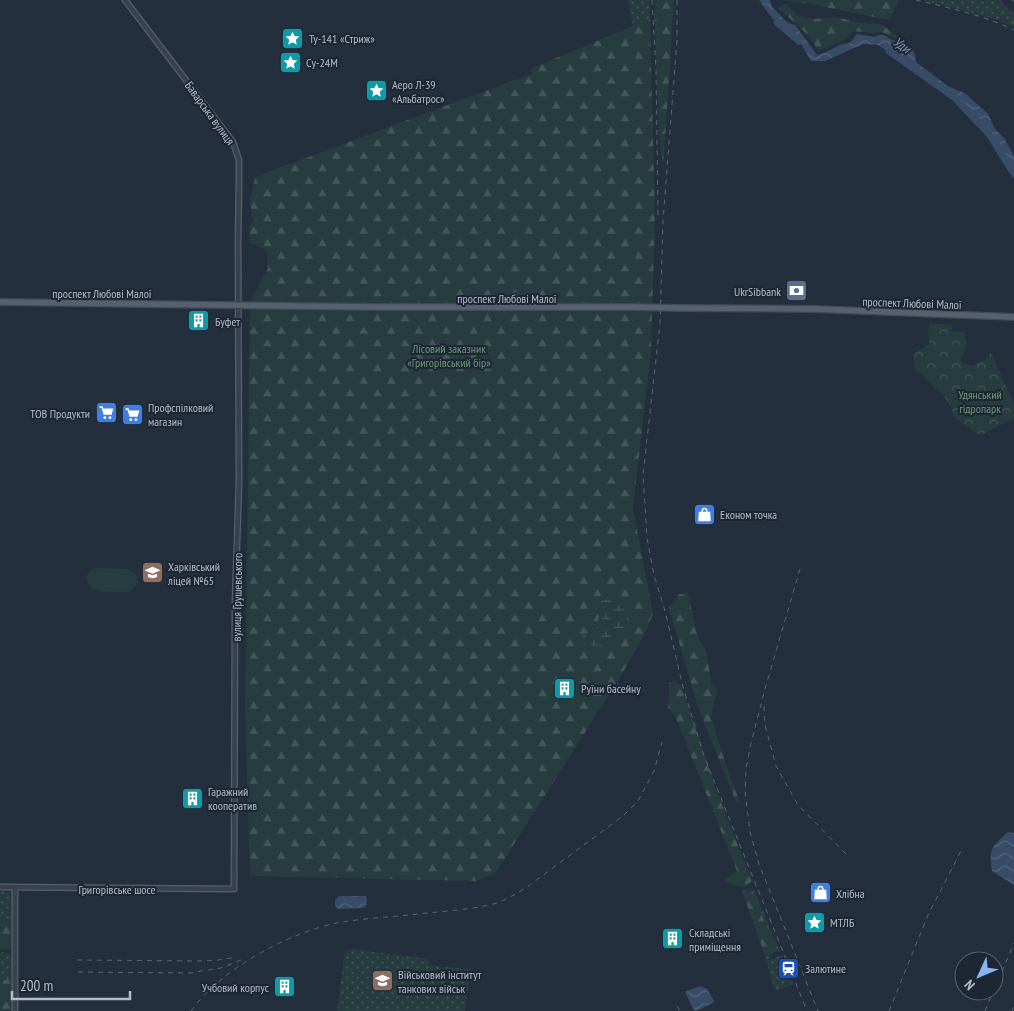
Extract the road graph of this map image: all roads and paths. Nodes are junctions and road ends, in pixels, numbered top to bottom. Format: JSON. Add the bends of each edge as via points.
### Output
{"nodes":[{"id":1,"x":125,"y":0,"type":"edge"},
{"id":2,"x":0,"y":302,"type":"edge"},
{"id":3,"x":238,"y":305,"type":"junction"},
{"id":4,"x":1014,"y":317,"type":"edge"},
{"id":5,"x":0,"y":887,"type":"edge"},
{"id":6,"x":15,"y":887,"type":"junction"},
{"id":7,"x":234,"y":889,"type":"joint"},
{"id":8,"x":15,"y":1011,"type":"edge"}],
"edges":[{"from":1,"to":3,"type":"street","name":"Баварська вулиця","via":[[236,149],[240,180]]},
{"from":2,"to":3,"type":"main road","name":"проспект Любові Малої"},
{"from":3,"to":4,"type":"main road","name":"проспект Любові Малої","bridge":true,"via":[[815,309]]},
{"from":3,"to":7,"type":"street","name":"вулиця Грушевського"},
{"from":5,"to":6,"type":"street","name":"Григорівське шосе"},
{"from":6,"to":7,"type":"street","name":"Григорівське шосе"},
{"from":6,"to":8,"type":"street"}]}
